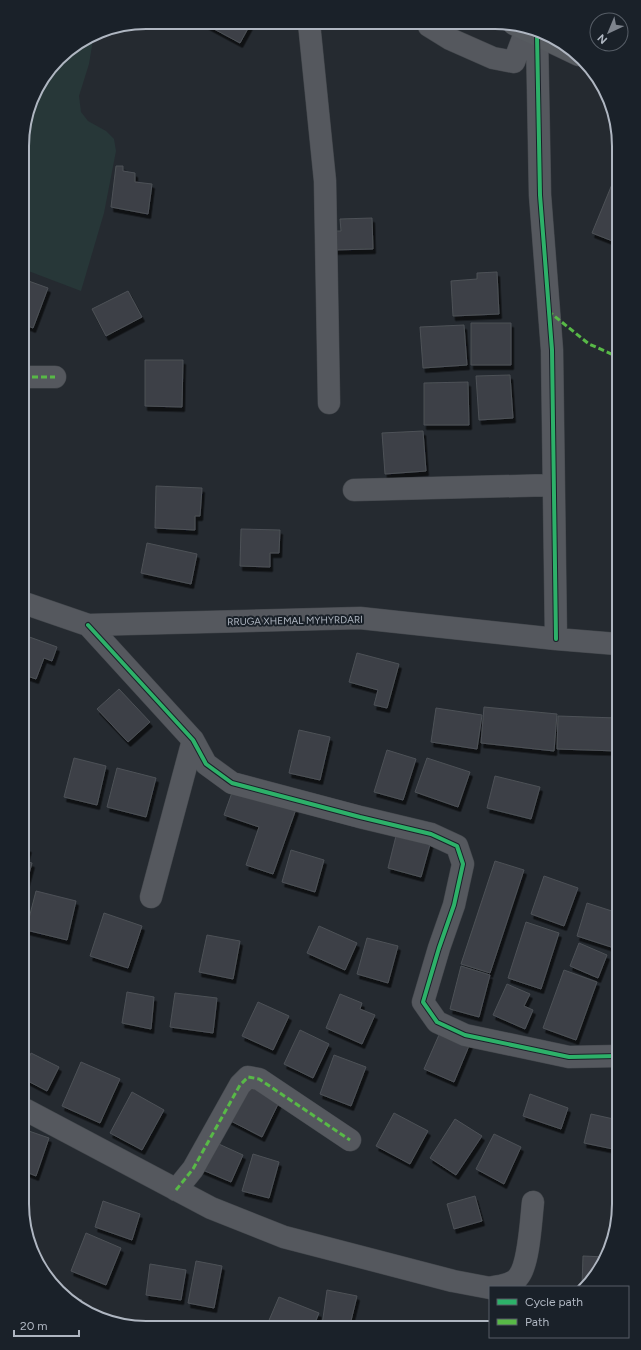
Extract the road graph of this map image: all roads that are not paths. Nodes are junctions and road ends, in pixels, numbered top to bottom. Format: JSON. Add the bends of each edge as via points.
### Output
{"nodes":[{"id":1,"x":311,"y":29,"type":"edge"},
{"id":2,"x":434,"y":29,"type":"edge"},
{"id":3,"x":524,"y":33,"type":"edge"},
{"id":4,"x":525,"y":33,"type":"edge"},
{"id":5,"x":29,"y":377,"type":"edge"},
{"id":6,"x":55,"y":377,"type":"dead end"},
{"id":7,"x":329,"y":403,"type":"dead end"},
{"id":8,"x":553,"y":484,"type":"junction"},
{"id":9,"x":354,"y":490,"type":"dead end"},
{"id":10,"x":29,"y":605,"type":"edge"},
{"id":11,"x":88,"y":625,"type":"junction"},
{"id":12,"x":556,"y":639,"type":"junction"},
{"id":13,"x":612,"y":644,"type":"edge"},
{"id":14,"x":193,"y":740,"type":"junction"},
{"id":15,"x":151,"y":897,"type":"dead end"},
{"id":16,"x":612,"y":1056,"type":"edge"},
{"id":17,"x":29,"y":1112,"type":"edge"},
{"id":18,"x":350,"y":1140,"type":"dead end"},
{"id":19,"x":176,"y":1190,"type":"junction"},
{"id":20,"x":533,"y":1202,"type":"dead end"},
{"id":21,"x":504,"y":1286,"type":"edge"},
{"id":22,"x":489,"y":1288,"type":"edge"}],
"edges":[{"from":1,"to":7,"type":"street","via":[[325,181]]},
{"from":2,"to":3,"type":"street","via":[[493,58],[514,62]]},
{"from":4,"to":8,"type":"street","via":[[552,350]]},
{"from":5,"to":6,"type":"street"},
{"from":8,"to":9,"type":"street"},
{"from":8,"to":12,"type":"street"},
{"from":10,"to":11,"type":"street","name":"RRUGA XHEMAL MYHYRDARI"},
{"from":11,"to":12,"type":"street","name":"RRUGA XHEMAL MYHYRDARI","via":[[360,618]]},
{"from":11,"to":14,"type":"street"},
{"from":12,"to":13,"type":"street","name":"RRUGA XHEMAL MYHYRDARI"},
{"from":14,"to":15,"type":"street"},
{"from":14,"to":16,"type":"street","via":[[206,764],[232,783],[431,834],[457,846],[463,864],[454,905],[423,1002],[437,1022],[465,1035],[569,1057]]},
{"from":17,"to":19,"type":"street"},
{"from":18,"to":19,"type":"street","via":[[259,1080],[248,1077],[240,1085],[193,1169]]},
{"from":19,"to":22,"type":"street","via":[[212,1208],[284,1237],[453,1281]]},
{"from":20,"to":21,"type":"street","via":[[525,1265],[519,1278]]}]}
